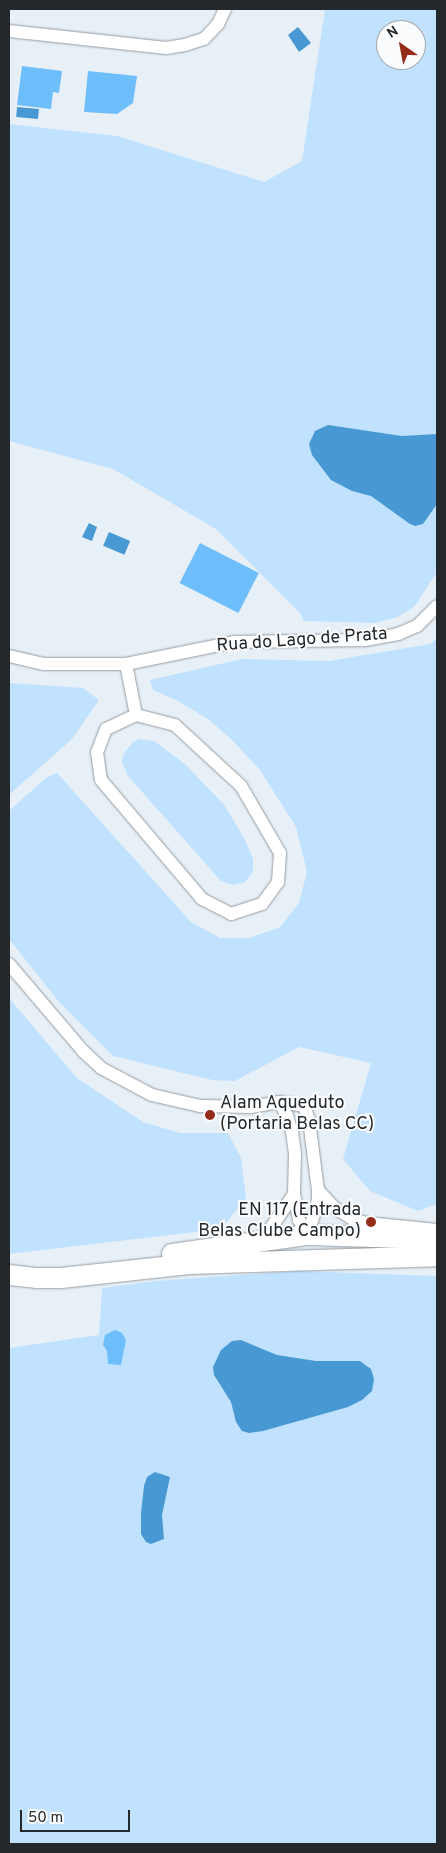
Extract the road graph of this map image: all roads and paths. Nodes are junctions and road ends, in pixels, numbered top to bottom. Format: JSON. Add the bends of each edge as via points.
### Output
{"nodes":[{"id":1,"x":225,"y":9,"type":"edge"},
{"id":2,"x":9,"y":31,"type":"edge"},
{"id":3,"x":437,"y":606,"type":"edge"},
{"id":4,"x":9,"y":656,"type":"edge"},
{"id":5,"x":126,"y":664,"type":"junction"},
{"id":6,"x":136,"y":715,"type":"junction"},
{"id":7,"x":9,"y":964,"type":"edge"},
{"id":8,"x":279,"y":1102,"type":"junction"},
{"id":9,"x":318,"y":1190,"type":"junction"},
{"id":10,"x":294,"y":1194,"type":"junction"},
{"id":11,"x":437,"y":1230,"type":"edge"},
{"id":12,"x":308,"y":1236,"type":"junction"},
{"id":13,"x":437,"y":1239,"type":"edge"},
{"id":14,"x":254,"y":1243,"type":"junction"},
{"id":15,"x":437,"y":1256,"type":"edge"},
{"id":16,"x":341,"y":1258,"type":"junction"},
{"id":17,"x":188,"y":1264,"type":"junction"},
{"id":18,"x":10,"y":1275,"type":"edge"}],
"edges":[{"from":1,"to":2,"type":"street","via":[[218,24],[204,39],[166,48]]},
{"from":3,"to":5,"type":"street","name":"Rua do Lago de Prata","via":[[416,626],[374,639],[234,642]]},
{"from":4,"to":5,"type":"street","name":"Rua do Lago de Prata","via":[[44,664]]},
{"from":5,"to":6,"type":"street"},
{"from":6,"to":6,"type":"street","via":[[175,725],[241,786],[280,853],[278,882],[262,904],[231,914],[202,899],[101,780],[97,752],[106,730]]},
{"from":7,"to":8,"type":"street","via":[[84,1052],[120,1080],[152,1095],[200,1106],[251,1106]]},
{"from":8,"to":9,"type":"street","via":[[304,1106],[309,1120]]},
{"from":8,"to":10,"type":"street","via":[[292,1132]]},
{"from":9,"to":11,"type":"street","via":[[335,1208],[354,1220]]},
{"from":9,"to":12,"type":"street"},
{"from":10,"to":12,"type":"street","via":[[299,1220]]},
{"from":10,"to":14,"type":"street","via":[[268,1232]]},
{"from":12,"to":13,"type":"main road"},
{"from":12,"to":14,"type":"main road"},
{"from":12,"to":16,"type":"main road"},
{"from":12,"to":17,"type":"main road","via":[[284,1248]]},
{"from":14,"to":18,"type":"main road"},
{"from":15,"to":16,"type":"main road"},
{"from":16,"to":17,"type":"main road"},
{"from":17,"to":18,"type":"main road","via":[[61,1278]]}]}
